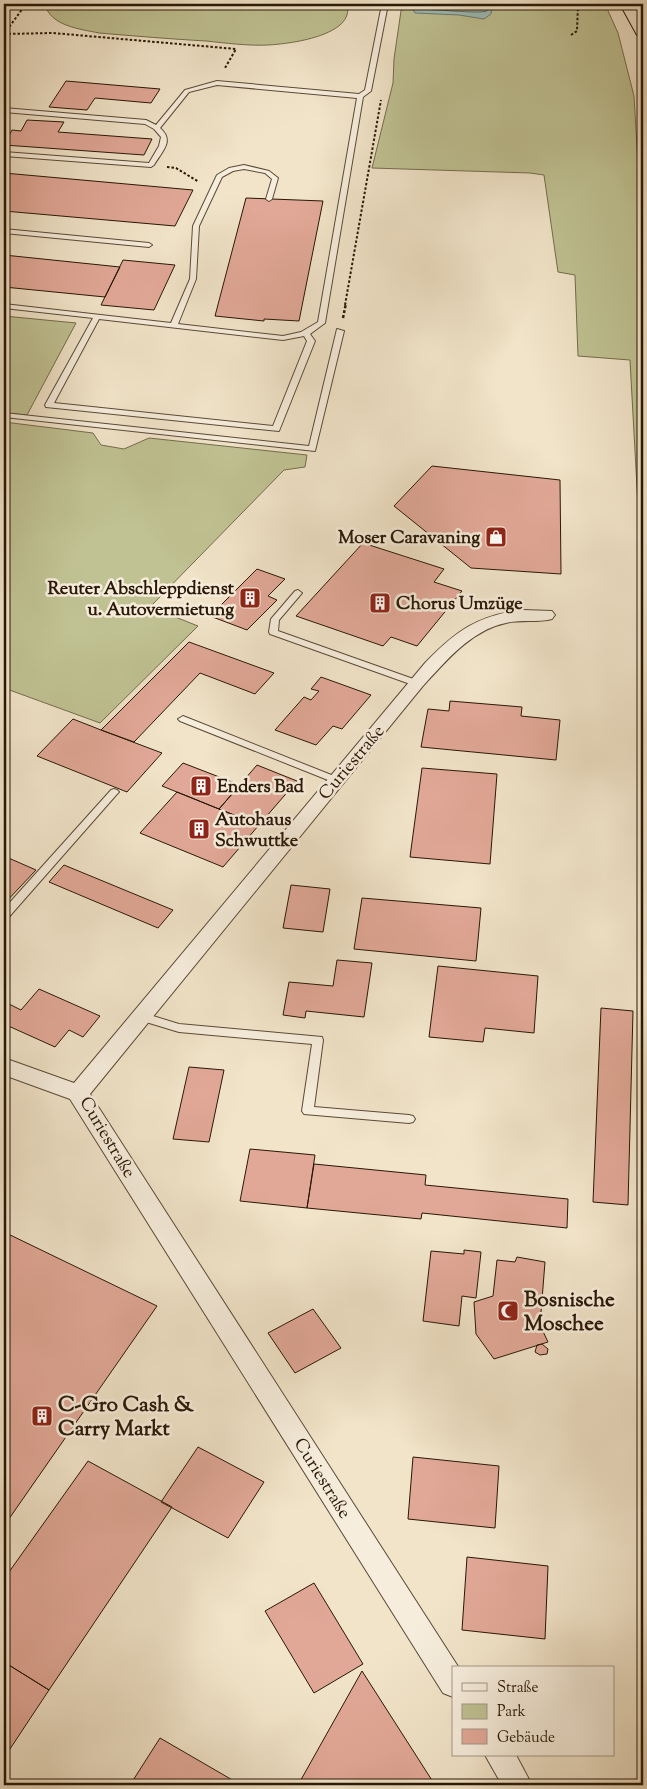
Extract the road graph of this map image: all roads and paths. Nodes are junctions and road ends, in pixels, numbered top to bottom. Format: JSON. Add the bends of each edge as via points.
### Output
{"nodes":[{"id":1,"x":26,"y":4,"type":"edge"},
{"id":2,"x":385,"y":4,"type":"edge"},
{"id":3,"x":578,"y":4,"type":"edge"},
{"id":4,"x":628,"y":4,"type":"edge"},
{"id":5,"x":643,"y":32,"type":"edge"},
{"id":6,"x":570,"y":35,"type":"dead end"},
{"id":7,"x":217,"y":83,"type":"junction"},
{"id":8,"x":360,"y":96,"type":"junction"},
{"id":9,"x":381,"y":100,"type":"dead end"},
{"id":10,"x":4,"y":102,"type":"edge"},
{"id":11,"x":4,"y":108,"type":"edge"},
{"id":12,"x":157,"y":127,"type":"junction"},
{"id":13,"x":4,"y":154,"type":"edge"},
{"id":14,"x":151,"y":165,"type":"junction"},
{"id":15,"x":269,"y":199,"type":"dead end"},
{"id":16,"x":207,"y":200,"type":"junction"},
{"id":17,"x":4,"y":231,"type":"edge"},
{"id":18,"x":149,"y":245,"type":"dead end"},
{"id":19,"x":4,"y":306,"type":"edge"},
{"id":20,"x":97,"y":317,"type":"junction"},
{"id":21,"x":174,"y":325,"type":"junction"},
{"id":22,"x":340,"y":331,"type":"joint"},
{"id":23,"x":306,"y":334,"type":"junction"},
{"id":24,"x":4,"y":415,"type":"edge"},
{"id":25,"x":298,"y":593,"type":"dead end"},
{"id":26,"x":546,"y":614,"type":"dead end"},
{"id":27,"x":416,"y":683,"type":"junction"},
{"id":28,"x":182,"y":719,"type":"dead end"},
{"id":29,"x":336,"y":780,"type":"junction"},
{"id":30,"x":114,"y":792,"type":"dead end"},
{"id":31,"x":4,"y":915,"type":"edge"},
{"id":32,"x":140,"y":1016,"type":"junction"},
{"id":33,"x":4,"y":1066,"type":"edge"},
{"id":34,"x":78,"y":1093,"type":"junction"},
{"id":35,"x":409,"y":1119,"type":"dead end"},
{"id":36,"x":452,"y":1681,"type":"edge"},
{"id":37,"x":500,"y":1756,"type":"edge"},
{"id":38,"x":518,"y":1785,"type":"edge"}],
"edges":[{"from":1,"to":7,"type":"path","via":[[4,34],[53,33],[236,49]]},
{"from":2,"to":8,"type":"lane","via":[[368,91]]},
{"from":3,"to":6,"type":"path","via":[[577,31]]},
{"from":4,"to":5,"type":"highway"},
{"from":7,"to":8,"type":"lane"},
{"from":7,"to":12,"type":"lane","via":[[187,91]]},
{"from":8,"to":23,"type":"lane","via":[[322,323]]},
{"from":9,"to":22,"type":"path"},
{"from":10,"to":11,"type":"lane"},
{"from":11,"to":12,"type":"lane","via":[[136,120]]},
{"from":12,"to":14,"type":"lane","via":[[165,140]]},
{"from":13,"to":14,"type":"lane"},
{"from":14,"to":16,"type":"path","via":[[176,168],[201,184],[196,194]]},
{"from":15,"to":16,"type":"lane","via":[[274,178],[267,172],[244,167],[231,169],[219,176]]},
{"from":16,"to":21,"type":"lane","via":[[196,226],[193,278]]},
{"from":17,"to":18,"type":"lane"},
{"from":19,"to":20,"type":"lane"},
{"from":20,"to":21,"type":"lane"},
{"from":20,"to":23,"type":"lane","via":[[49,405],[276,429],[311,340]]},
{"from":21,"to":23,"type":"lane","via":[[283,338]]},
{"from":22,"to":24,"type":"lane","via":[[312,449]]},
{"from":25,"to":27,"type":"lane","via":[[275,619],[273,632]]},
{"from":26,"to":27,"type":"street","name":"Curiestraße","via":[[502,616],[485,623],[440,656]]},
{"from":27,"to":29,"type":"street","name":"Curiestraße"},
{"from":28,"to":29,"type":"lane"},
{"from":29,"to":32,"type":"street","name":"Curiestraße"},
{"from":30,"to":31,"type":"lane"},
{"from":32,"to":34,"type":"street","name":"Curiestraße"},
{"from":32,"to":35,"type":"lane","via":[[179,1028],[318,1040],[308,1110]]},
{"from":33,"to":34,"type":"street"},
{"from":34,"to":36,"type":"street","name":"Curiestraße"},
{"from":37,"to":38,"type":"street"}]}
